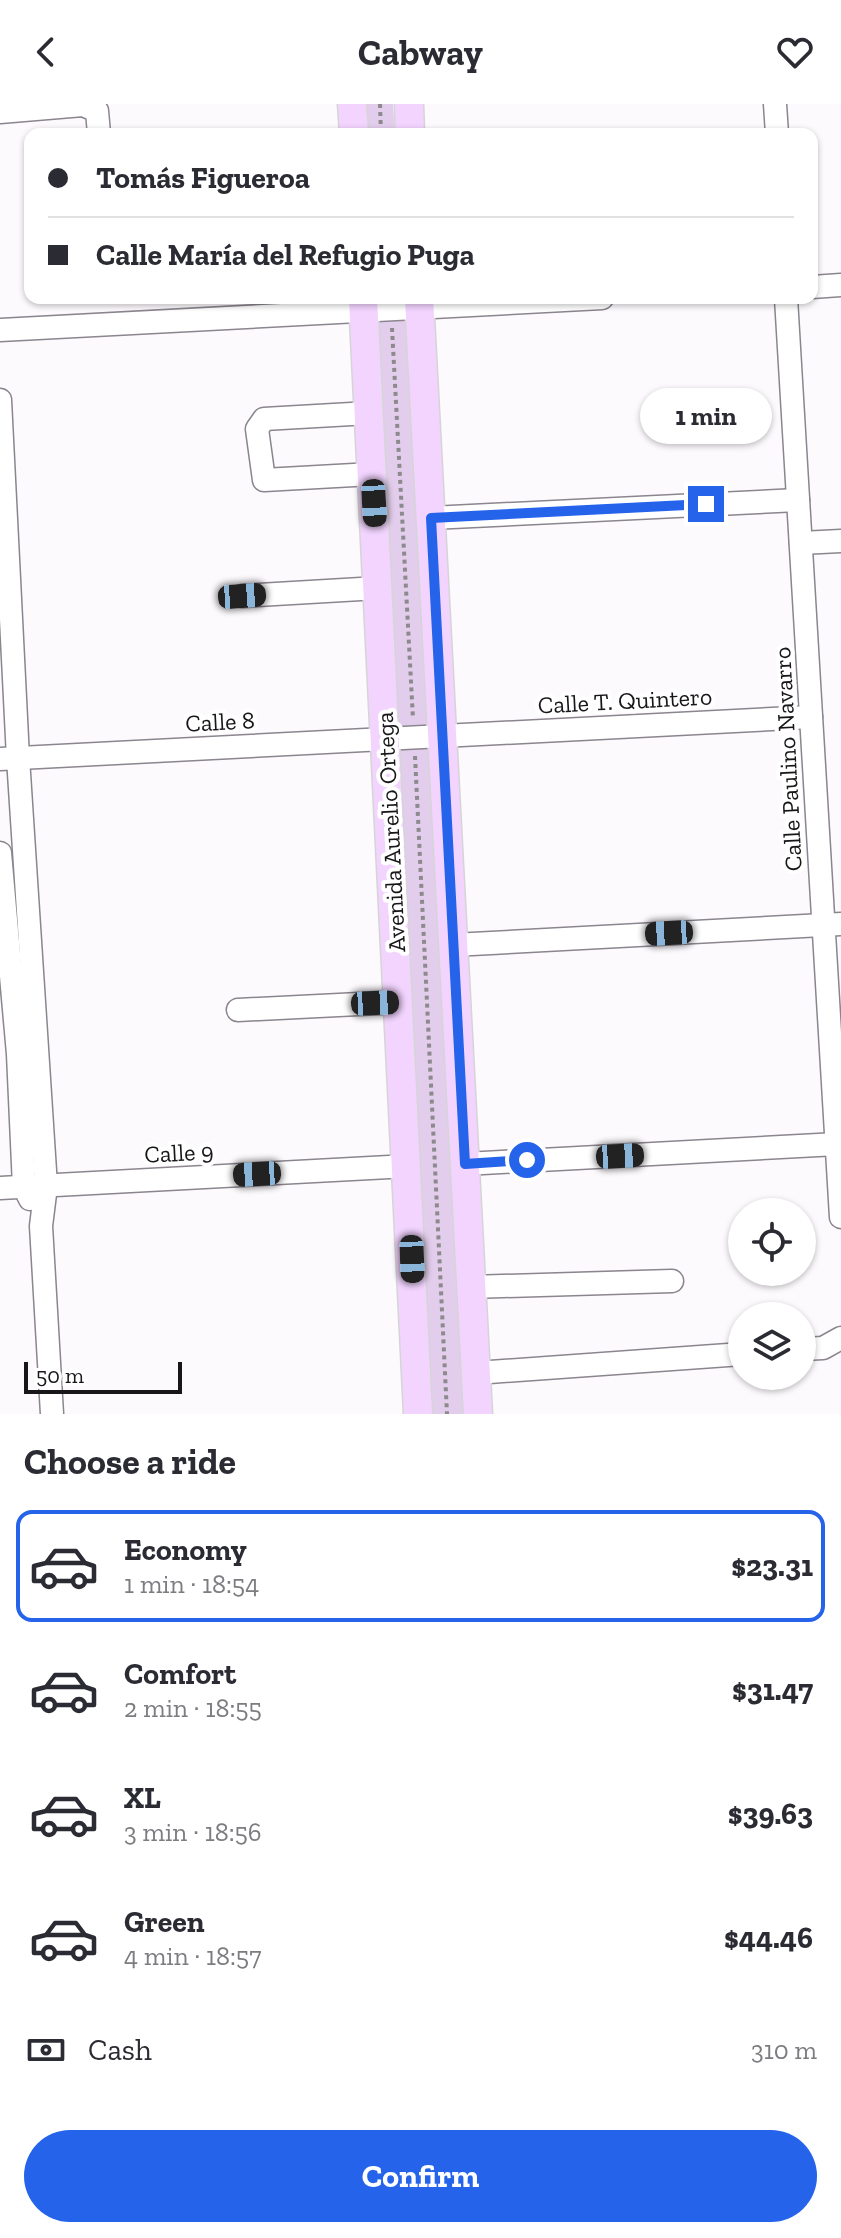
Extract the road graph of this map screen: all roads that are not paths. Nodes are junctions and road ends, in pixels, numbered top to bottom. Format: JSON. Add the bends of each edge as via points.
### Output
{"nodes":[{"id":1,"x":352,"y":104,"type":"edge"},
{"id":2,"x":409,"y":104,"type":"edge"},
{"id":3,"x":775,"y":104,"type":"edge"},
{"id":4,"x":0,"y":112,"type":"edge"},
{"id":5,"x":98,"y":128,"type":"edge"},
{"id":6,"x":354,"y":128,"type":"edge"},
{"id":7,"x":410,"y":128,"type":"edge"},
{"id":8,"x":777,"y":128,"type":"edge"},
{"id":9,"x":841,"y":285,"type":"edge"},
{"id":10,"x":818,"y":287,"type":"edge"},
{"id":11,"x":403,"y":304,"type":"edge"},
{"id":12,"x":419,"y":304,"type":"edge"},
{"id":13,"x":786,"y":304,"type":"edge"},
{"id":14,"x":372,"y":306,"type":"edge"},
{"id":15,"x":0,"y":330,"type":"edge"},
{"id":16,"x":0,"y":400,"type":"edge"},
{"id":17,"x":369,"y":413,"type":"junction"},
{"id":18,"x":372,"y":474,"type":"junction"},
{"id":19,"x":798,"y":500,"type":"junction"},
{"id":20,"x":431,"y":518,"type":"junction"},
{"id":21,"x":841,"y":541,"type":"edge"},
{"id":22,"x":801,"y":543,"type":"junction"},
{"id":23,"x":4,"y":580,"type":"edge"},
{"id":24,"x":378,"y":588,"type":"junction"},
{"id":25,"x":242,"y":596,"type":"dead end"},
{"id":26,"x":811,"y":717,"type":"junction"},
{"id":27,"x":428,"y":737,"type":"junction"},
{"id":28,"x":386,"y":739,"type":"junction"},
{"id":29,"x":9,"y":759,"type":"edge"},
{"id":30,"x":0,"y":853,"type":"edge"},
{"id":31,"x":832,"y":925,"type":"edge"},
{"id":32,"x":453,"y":945,"type":"junction"},
{"id":33,"x":399,"y":1002,"type":"junction"},
{"id":34,"x":238,"y":1010,"type":"dead end"},
{"id":35,"x":28,"y":1054,"type":"junction"},
{"id":36,"x":837,"y":1144,"type":"junction"},
{"id":37,"x":465,"y":1164,"type":"junction"},
{"id":38,"x":408,"y":1166,"type":"junction"},
{"id":39,"x":35,"y":1186,"type":"junction"},
{"id":40,"x":0,"y":1188,"type":"edge"},
{"id":41,"x":841,"y":1217,"type":"edge"},
{"id":42,"x":672,"y":1281,"type":"dead end"},
{"id":43,"x":471,"y":1287,"type":"junction"},
{"id":44,"x":841,"y":1338,"type":"edge"},
{"id":45,"x":816,"y":1348,"type":"edge"},
{"id":46,"x":728,"y":1355,"type":"edge"},
{"id":47,"x":476,"y":1373,"type":"junction"},
{"id":48,"x":52,"y":1414,"type":"edge"},
{"id":49,"x":418,"y":1414,"type":"edge"},
{"id":50,"x":478,"y":1414,"type":"edge"}],
"edges":[{"from":1,"to":6,"type":"main road"},
{"from":2,"to":7,"type":"main road"},
{"from":3,"to":8,"type":"street"},
{"from":4,"to":5,"type":"street","via":[[83,105],[97,111]]},
{"from":9,"to":10,"type":"street"},
{"from":11,"to":14,"type":"street"},
{"from":12,"to":20,"type":"main road"},
{"from":13,"to":19,"type":"street","name":"Calle Paulino Navarro"},
{"from":14,"to":15,"type":"street"},
{"from":14,"to":17,"type":"main road","name":"Avenida Aurelio Ortega"},
{"from":16,"to":23,"type":"street"},
{"from":17,"to":18,"type":"main road","name":"Avenida Aurelio Ortega"},
{"from":17,"to":18,"type":"street","via":[[264,419],[257,429],[264,480]]},
{"from":18,"to":24,"type":"main road","name":"Avenida Aurelio Ortega"},
{"from":19,"to":20,"type":"street"},
{"from":19,"to":22,"type":"street","name":"Calle Paulino Navarro"},
{"from":20,"to":27,"type":"main road"},
{"from":21,"to":22,"type":"street"},
{"from":22,"to":26,"type":"street","name":"Calle Paulino Navarro"},
{"from":23,"to":29,"type":"street"},
{"from":24,"to":25,"type":"street"},
{"from":24,"to":28,"type":"main road","name":"Avenida Aurelio Ortega"},
{"from":26,"to":27,"type":"street","name":"Calle T. Quintero"},
{"from":26,"to":31,"type":"street","name":"Calle Paulino Navarro"},
{"from":27,"to":28,"type":"street","name":"Calle 8"},
{"from":27,"to":32,"type":"main road"},
{"from":28,"to":29,"type":"street","name":"Calle 8"},
{"from":28,"to":33,"type":"main road","name":"Avenida Aurelio Ortega"},
{"from":29,"to":35,"type":"street"},
{"from":30,"to":35,"type":"street"},
{"from":31,"to":32,"type":"street"},
{"from":31,"to":36,"type":"street","name":"Calle Paulino Navarro"},
{"from":32,"to":37,"type":"main road"},
{"from":33,"to":34,"type":"street"},
{"from":33,"to":38,"type":"main road","name":"Avenida Aurelio Ortega"},
{"from":35,"to":39,"type":"street"},
{"from":36,"to":37,"type":"street"},
{"from":36,"to":41,"type":"street","name":"Calle Paulino Navarro"},
{"from":37,"to":43,"type":"main road"},
{"from":38,"to":39,"type":"street","name":"Calle 9"},
{"from":38,"to":49,"type":"main road","name":"Avenida Aurelio Ortega"},
{"from":39,"to":40,"type":"street","name":"Calle 9"},
{"from":39,"to":48,"type":"street"},
{"from":42,"to":43,"type":"street"},
{"from":43,"to":47,"type":"main road"},
{"from":44,"to":45,"type":"street"},
{"from":46,"to":47,"type":"street"},
{"from":47,"to":50,"type":"main road"}]}
